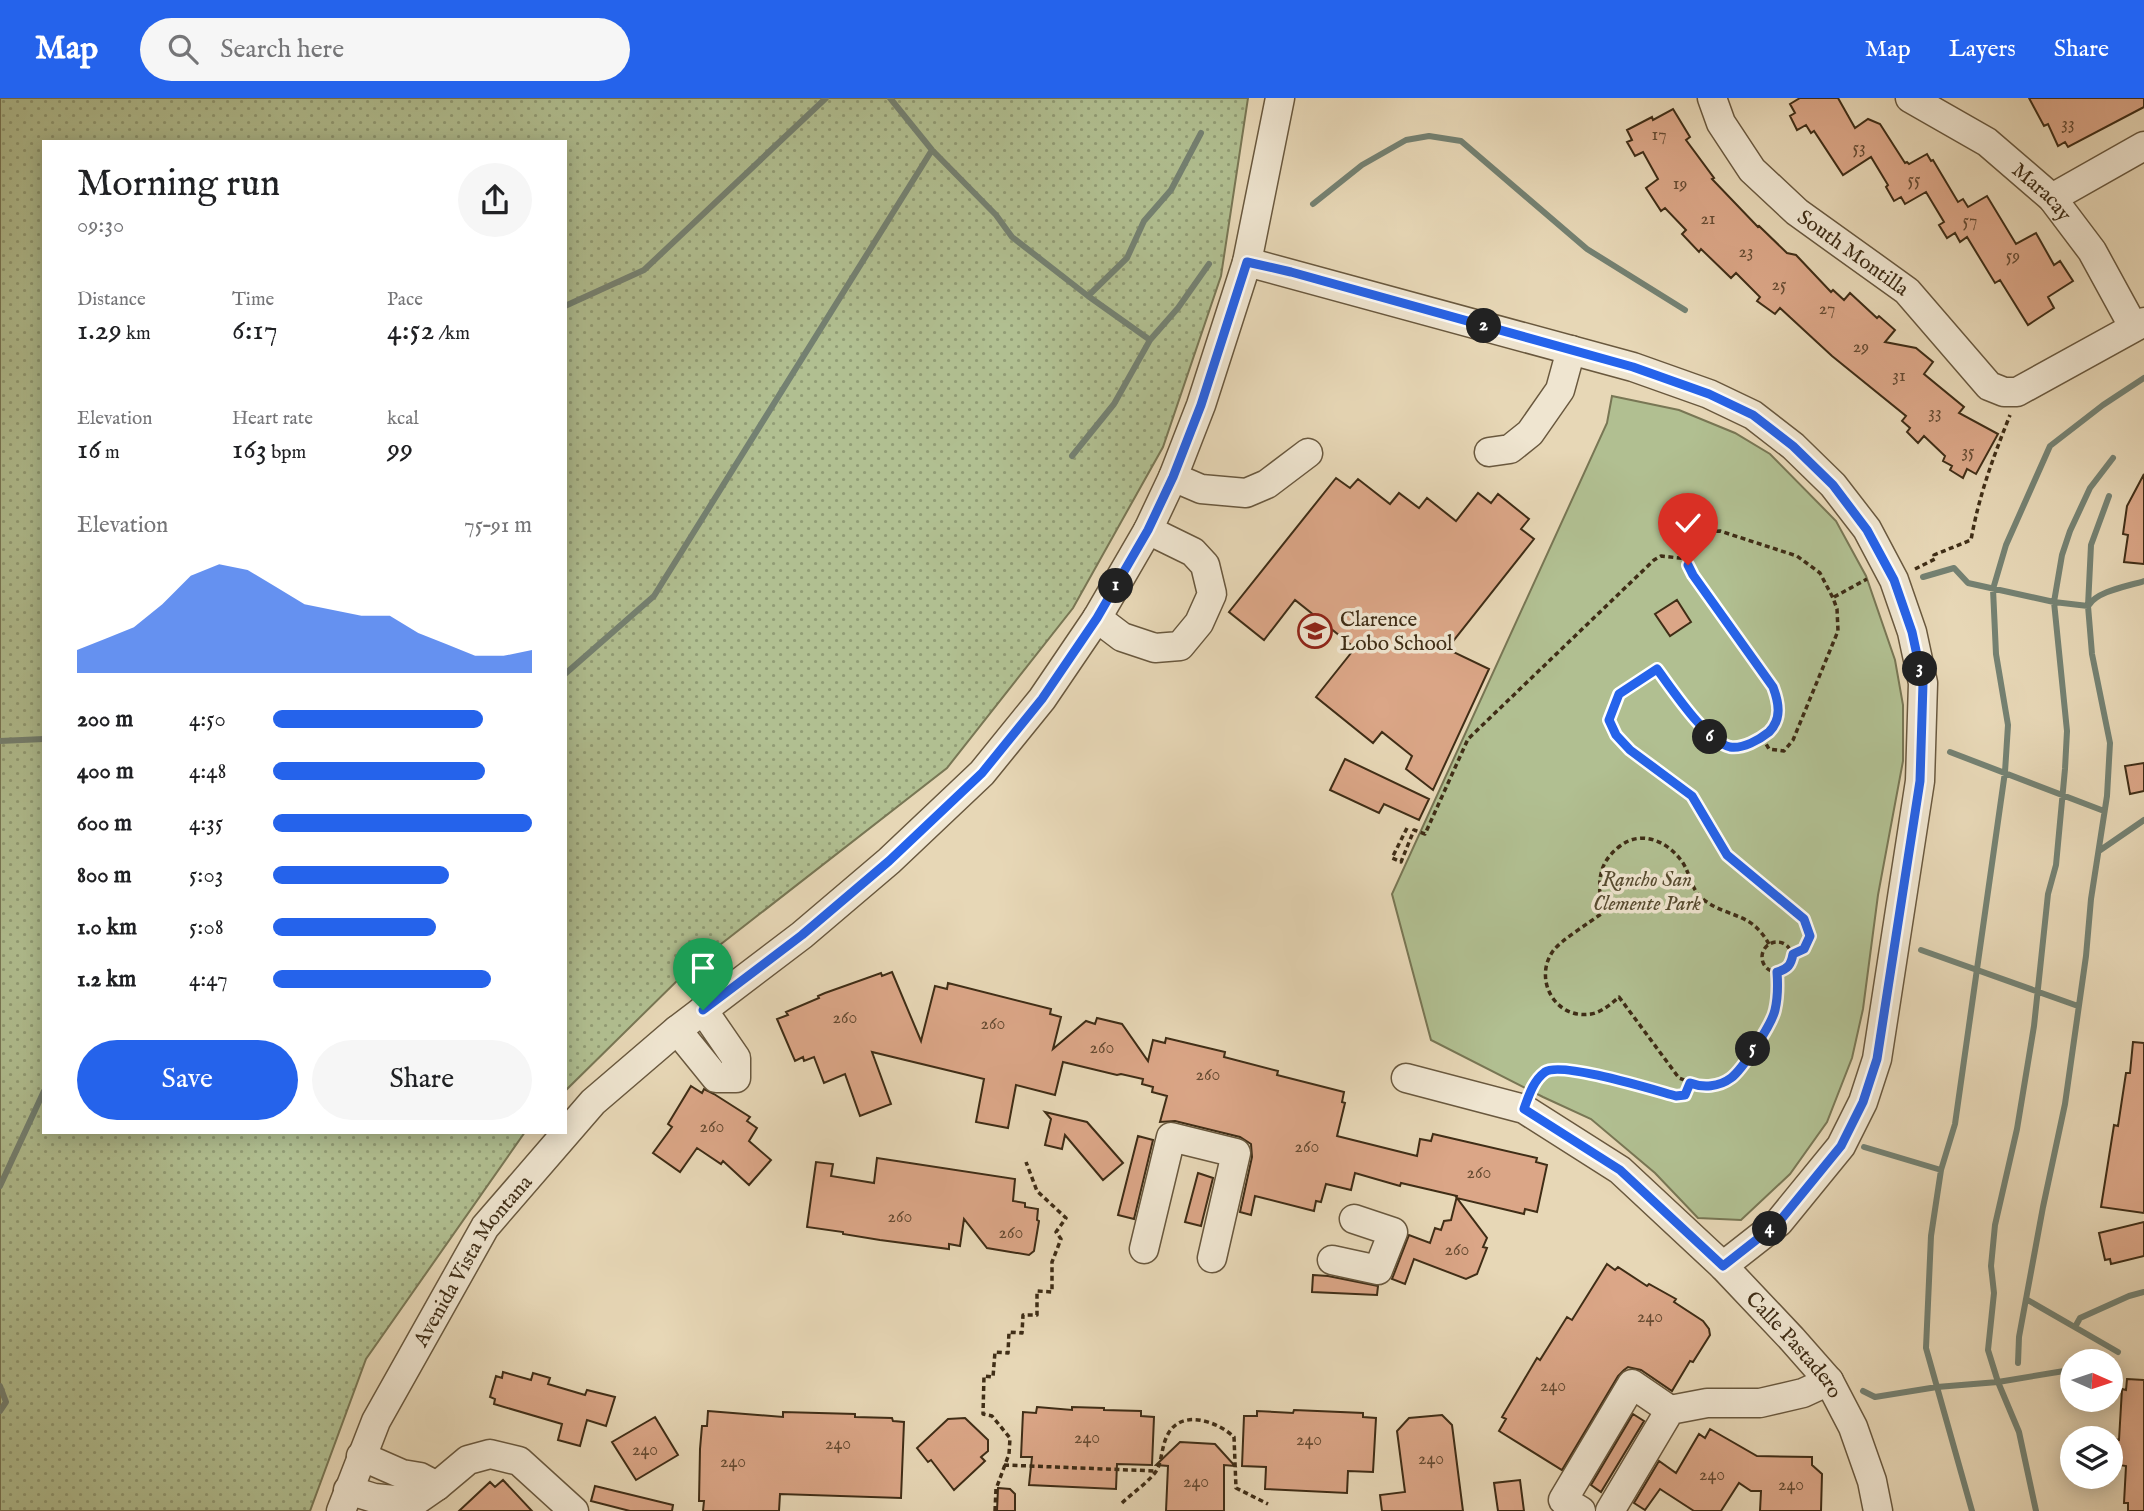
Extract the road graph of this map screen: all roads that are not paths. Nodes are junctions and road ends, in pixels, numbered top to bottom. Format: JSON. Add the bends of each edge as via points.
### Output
{"nodes":[{"id":1,"x":1280,"y":98,"type":"edge"},
{"id":2,"x":1712,"y":98,"type":"edge"},
{"id":3,"x":1920,"y":101,"type":"edge"},
{"id":4,"x":2144,"y":146,"type":"edge"},
{"id":5,"x":2052,"y":198,"type":"junction"},
{"id":6,"x":1247,"y":262,"type":"junction"},
{"id":7,"x":2138,"y":324,"type":"edge"},
{"id":8,"x":1571,"y":350,"type":"junction"},
{"id":9,"x":1489,"y":452,"type":"dead end"},
{"id":10,"x":1308,"y":453,"type":"dead end"},
{"id":11,"x":1173,"y":477,"type":"junction"},
{"id":12,"x":1148,"y":530,"type":"junction"},
{"id":13,"x":1097,"y":618,"type":"junction"},
{"id":14,"x":703,"y":1010,"type":"junction"},
{"id":15,"x":677,"y":1030,"type":"junction"},
{"id":16,"x":1406,"y":1078,"type":"dead end"},
{"id":17,"x":567,"y":1132,"type":"edge"},
{"id":18,"x":565,"y":1134,"type":"edge"},
{"id":19,"x":1354,"y":1219,"type":"dead end"},
{"id":20,"x":1144,"y":1249,"type":"dead end"},
{"id":21,"x":1212,"y":1258,"type":"dead end"},
{"id":22,"x":1332,"y":1260,"type":"dead end"},
{"id":23,"x":1723,"y":1266,"type":"junction"},
{"id":24,"x":1829,"y":1381,"type":"junction"},
{"id":25,"x":1670,"y":1410,"type":"junction"},
{"id":26,"x":361,"y":1456,"type":"junction"},
{"id":27,"x":437,"y":1486,"type":"junction"},
{"id":28,"x":344,"y":1501,"type":"edge"},
{"id":29,"x":574,"y":1511,"type":"edge"},
{"id":30,"x":1581,"y":1511,"type":"edge"},
{"id":31,"x":1610,"y":1511,"type":"edge"},
{"id":32,"x":1878,"y":1511,"type":"edge"}],
"edges":[{"from":1,"to":6,"type":"street","name":"Avenida Vista Montana"},
{"from":2,"to":7,"type":"street","name":"South Montilla","via":[[1721,123],[1752,170],[1797,212],[1907,291],[1989,386],[2011,392],[2027,387]]},
{"from":3,"to":5,"type":"street","name":"Maracay","via":[[1987,142]]},
{"from":4,"to":5,"type":"street"},
{"from":5,"to":7,"type":"street","name":"Maracay"},
{"from":6,"to":8,"type":"street"},
{"from":6,"to":11,"type":"street","name":"Avenida Vista Montana"},
{"from":8,"to":9,"type":"street","via":[[1560,390],[1530,433],[1510,449]]},
{"from":8,"to":23,"type":"street","via":[[1709,394],[1753,415],[1793,446],[1833,485],[1884,560],[1912,632],[1923,683],[1920,781],[1877,1059],[1863,1102],[1841,1146],[1779,1222]]},
{"from":10,"to":11,"type":"street","via":[[1267,484],[1246,492],[1201,489]]},
{"from":11,"to":12,"type":"street","name":"Avenida Vista Montana"},
{"from":12,"to":13,"type":"street","name":"Avenida Vista Montana"},
{"from":12,"to":13,"type":"street","via":[[1193,552],[1205,565],[1212,594],[1199,623],[1180,646],[1155,648],[1122,637]]},
{"from":13,"to":14,"type":"street","name":"Avenida Vista Montana","via":[[1042,699],[982,773],[802,935]]},
{"from":14,"to":15,"type":"street","name":"Avenida Vista Montana"},
{"from":14,"to":15,"type":"street","via":[[736,1058],[736,1078],[716,1078]]},
{"from":15,"to":17,"type":"street","name":"Avenida Vista Montana","via":[[593,1102]]},
{"from":16,"to":23,"type":"street","name":"Calle Pastadero","via":[[1524,1109],[1620,1170]]},
{"from":18,"to":26,"type":"street","name":"Avenida Vista Montana","via":[[485,1227],[408,1360]]},
{"from":19,"to":22,"type":"street","via":[[1393,1232],[1378,1270]]},
{"from":20,"to":21,"type":"street","via":[[1171,1137],[1236,1153]]},
{"from":23,"to":24,"type":"street","name":"Calle Pastadero"},
{"from":24,"to":25,"type":"street","via":[[1760,1403],[1707,1403]]},
{"from":24,"to":32,"type":"street","name":"Calle Pastadero","via":[[1853,1427]]},
{"from":25,"to":30,"type":"street","via":[[1632,1384],[1563,1500]]},
{"from":25,"to":31,"type":"street"},
{"from":26,"to":27,"type":"street"},
{"from":26,"to":28,"type":"street","name":"Avenida Vista Montana"},
{"from":27,"to":28,"type":"street","via":[[414,1502]]},
{"from":27,"to":29,"type":"street","via":[[468,1460],[490,1454],[519,1461]]}]}
